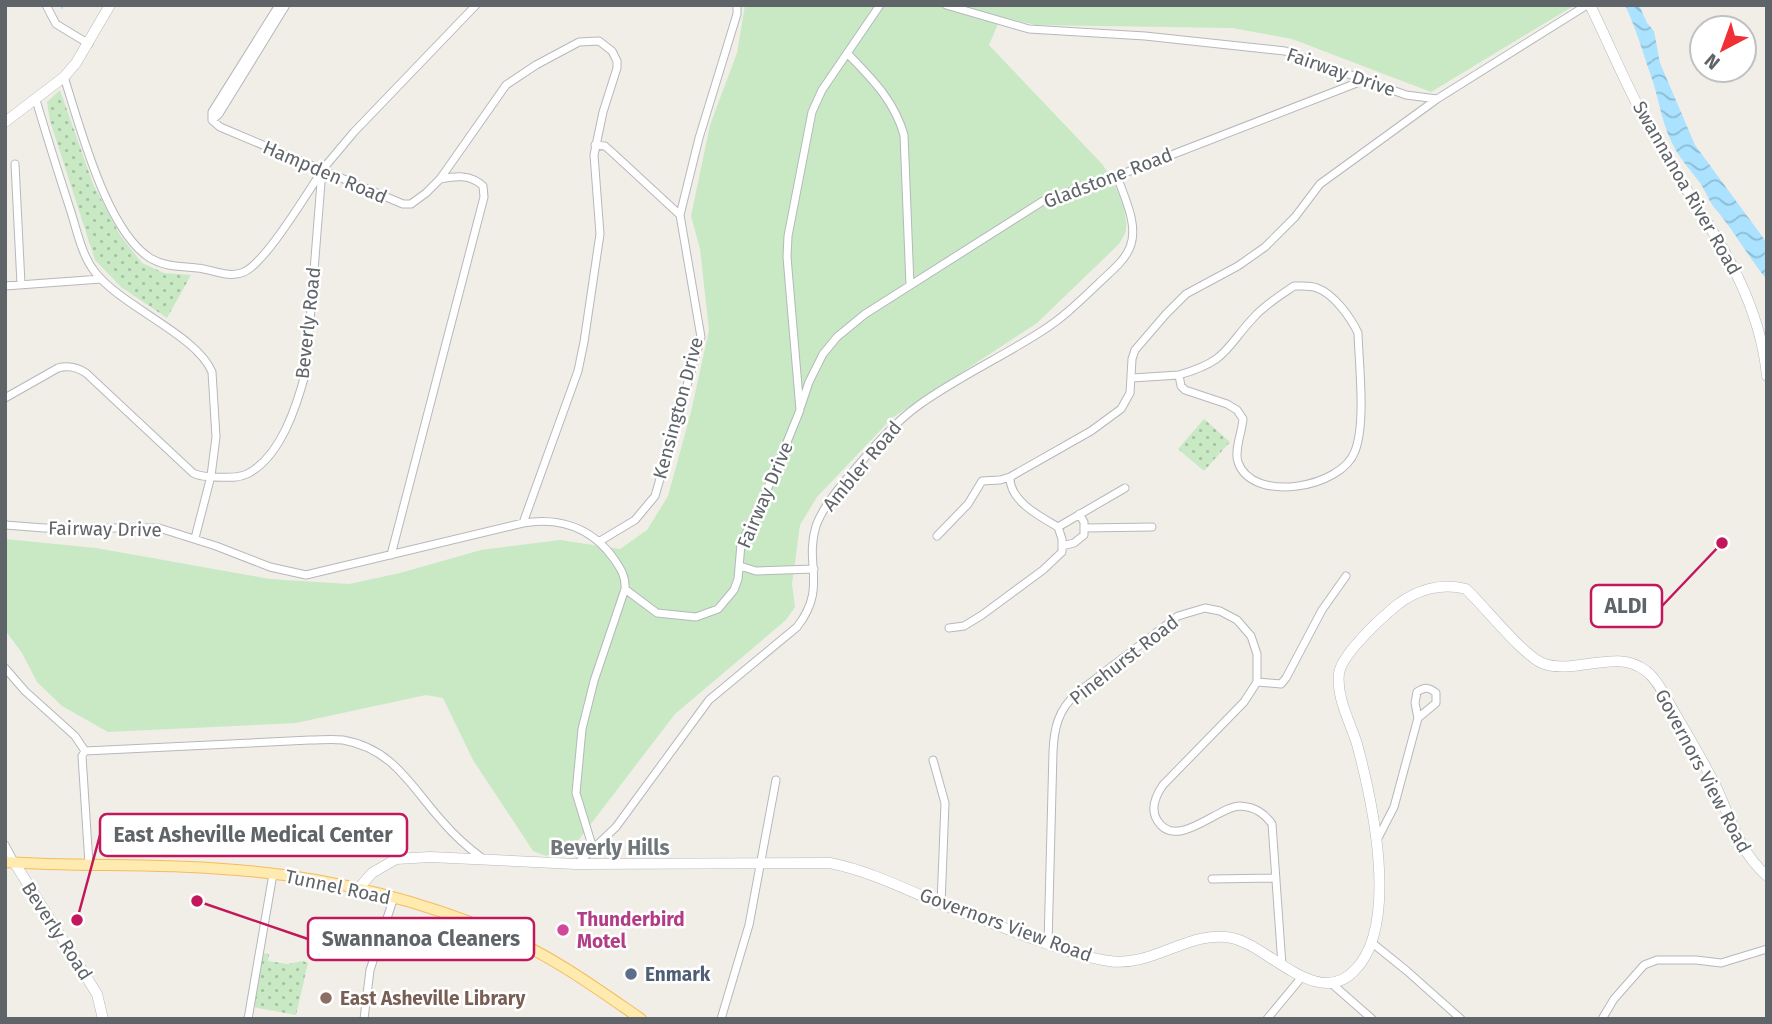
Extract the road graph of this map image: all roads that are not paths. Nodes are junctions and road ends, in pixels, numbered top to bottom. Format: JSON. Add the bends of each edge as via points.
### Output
{"nodes":[{"id":1,"x":46,"y":5,"type":"edge"},
{"id":2,"x":110,"y":5,"type":"edge"},
{"id":3,"x":279,"y":5,"type":"edge"},
{"id":4,"x":286,"y":5,"type":"edge"},
{"id":5,"x":475,"y":5,"type":"edge"},
{"id":6,"x":737,"y":5,"type":"edge"},
{"id":7,"x":880,"y":5,"type":"edge"},
{"id":8,"x":946,"y":5,"type":"edge"},
{"id":9,"x":1588,"y":5,"type":"edge"},
{"id":10,"x":968,"y":9,"type":"edge"},
{"id":11,"x":89,"y":44,"type":"junction"},
{"id":12,"x":848,"y":53,"type":"junction"},
{"id":13,"x":64,"y":77,"type":"junction"},
{"id":14,"x":1362,"y":81,"type":"junction"},
{"id":15,"x":1437,"y":99,"type":"junction"},
{"id":16,"x":36,"y":100,"type":"junction"},
{"id":17,"x":212,"y":120,"type":"junction"},
{"id":18,"x":5,"y":122,"type":"edge"},
{"id":19,"x":596,"y":145,"type":"junction"},
{"id":20,"x":15,"y":164,"type":"dead end"},
{"id":21,"x":322,"y":170,"type":"junction"},
{"id":22,"x":1117,"y":176,"type":"junction"},
{"id":23,"x":440,"y":179,"type":"junction"},
{"id":24,"x":680,"y":215,"type":"junction"},
{"id":25,"x":101,"y":279,"type":"junction"},
{"id":26,"x":21,"y":284,"type":"junction"},
{"id":27,"x":909,"y":285,"type":"junction"},
{"id":28,"x":5,"y":286,"type":"edge"},
{"id":29,"x":1179,"y":375,"type":"junction"},
{"id":30,"x":1767,"y":376,"type":"edge"},
{"id":31,"x":1132,"y":378,"type":"junction"},
{"id":32,"x":5,"y":398,"type":"edge"},
{"id":33,"x":800,"y":410,"type":"junction"},
{"id":34,"x":211,"y":476,"type":"junction"},
{"id":35,"x":1010,"y":477,"type":"junction"},
{"id":36,"x":1125,"y":488,"type":"dead end"},
{"id":37,"x":1079,"y":514,"type":"junction"},
{"id":38,"x":523,"y":523,"type":"junction"},
{"id":39,"x":5,"y":525,"type":"edge"},
{"id":40,"x":1058,"y":527,"type":"junction"},
{"id":41,"x":1152,"y":527,"type":"dead end"},
{"id":42,"x":1085,"y":528,"type":"junction"},
{"id":43,"x":937,"y":536,"type":"dead end"},
{"id":44,"x":195,"y":538,"type":"junction"},
{"id":45,"x":600,"y":541,"type":"junction"},
{"id":46,"x":1062,"y":546,"type":"junction"},
{"id":47,"x":391,"y":555,"type":"junction"},
{"id":48,"x":740,"y":566,"type":"junction"},
{"id":49,"x":814,"y":569,"type":"junction"},
{"id":50,"x":1346,"y":576,"type":"dead end"},
{"id":51,"x":625,"y":589,"type":"junction"},
{"id":52,"x":949,"y":628,"type":"dead end"},
{"id":53,"x":5,"y":668,"type":"edge"},
{"id":54,"x":1257,"y":682,"type":"junction"},
{"id":55,"x":1418,"y":718,"type":"dead end"},
{"id":56,"x":85,"y":751,"type":"junction"},
{"id":57,"x":933,"y":760,"type":"dead end"},
{"id":58,"x":776,"y":780,"type":"dead end"},
{"id":59,"x":1377,"y":840,"type":"junction"},
{"id":60,"x":5,"y":845,"type":"edge"},
{"id":61,"x":590,"y":852,"type":"junction"},
{"id":62,"x":482,"y":859,"type":"junction"},
{"id":63,"x":10,"y":862,"type":"edge"},
{"id":64,"x":762,"y":863,"type":"junction"},
{"id":65,"x":89,"y":864,"type":"junction"},
{"id":66,"x":576,"y":864,"type":"junction"},
{"id":67,"x":273,"y":874,"type":"junction"},
{"id":68,"x":1767,"y":876,"type":"edge"},
{"id":69,"x":1276,"y":878,"type":"junction"},
{"id":70,"x":1212,"y":879,"type":"dead end"},
{"id":71,"x":359,"y":888,"type":"junction"},
{"id":72,"x":394,"y":897,"type":"junction"},
{"id":73,"x":941,"y":904,"type":"junction"},
{"id":74,"x":1371,"y":943,"type":"junction"},
{"id":75,"x":1048,"y":944,"type":"junction"},
{"id":76,"x":1767,"y":949,"type":"edge"},
{"id":77,"x":1282,"y":965,"type":"junction"},
{"id":78,"x":1301,"y":978,"type":"junction"},
{"id":79,"x":1331,"y":983,"type":"junction"},
{"id":80,"x":103,"y":1019,"type":"edge"},
{"id":81,"x":248,"y":1019,"type":"edge"},
{"id":82,"x":364,"y":1019,"type":"edge"},
{"id":83,"x":641,"y":1019,"type":"edge"},
{"id":84,"x":720,"y":1019,"type":"edge"},
{"id":85,"x":1267,"y":1019,"type":"edge"},
{"id":86,"x":1372,"y":1019,"type":"edge"},
{"id":87,"x":1461,"y":1019,"type":"edge"},
{"id":88,"x":1602,"y":1019,"type":"edge"}],
"edges":[{"from":1,"to":11,"type":"street","via":[[56,23]]},
{"from":2,"to":11,"type":"street"},
{"from":3,"to":17,"type":"street","via":[[212,112]]},
{"from":4,"to":17,"type":"street"},
{"from":5,"to":21,"type":"street"},
{"from":6,"to":24,"type":"street","name":"Kensington Drive"},
{"from":7,"to":12,"type":"street","name":"Fairway Drive"},
{"from":8,"to":10,"type":"street","name":"Fairway Drive"},
{"from":9,"to":15,"type":"street"},
{"from":9,"to":30,"type":"street","name":"Swannanoa River Road","via":[[1655,138],[1743,287],[1762,341]]},
{"from":10,"to":14,"type":"street","name":"Fairway Drive","via":[[1028,29],[1285,51]]},
{"from":11,"to":13,"type":"street"},
{"from":12,"to":27,"type":"street","via":[[891,102],[904,135]]},
{"from":12,"to":33,"type":"street","name":"Fairway Drive","via":[[812,113],[788,236]]},
{"from":13,"to":16,"type":"street"},
{"from":13,"to":21,"type":"street","via":[[94,170],[114,212],[147,256],[169,266],[245,272],[284,229]]},
{"from":14,"to":15,"type":"street","name":"Fairway Drive"},
{"from":14,"to":22,"type":"street","name":"Gladstone Road"},
{"from":15,"to":31,"type":"street","via":[[1320,184],[1265,247],[1186,294],[1135,350]]},
{"from":16,"to":18,"type":"street"},
{"from":16,"to":25,"type":"street","via":[[83,246]]},
{"from":17,"to":21,"type":"street","name":"Hampden Road"},
{"from":19,"to":23,"type":"street","name":"Hampden Road","via":[[617,61],[605,43],[586,40],[506,85]]},
{"from":19,"to":24,"type":"street","via":[[605,146]]},
{"from":19,"to":38,"type":"street","name":"Hampden Road","via":[[600,234],[584,342],[578,371]]},
{"from":20,"to":26,"type":"street"},
{"from":21,"to":23,"type":"street","name":"Hampden Road","via":[[403,204],[411,204]]},
{"from":21,"to":34,"type":"street","name":"Beverly Road","via":[[306,371],[298,402],[282,437],[247,474]]},
{"from":22,"to":27,"type":"street","name":"Gladstone Road","via":[[1042,201]]},
{"from":22,"to":49,"type":"street","name":"Ambler Road","via":[[1134,231],[1130,249],[1044,330],[901,420],[823,510],[816,527]]},
{"from":23,"to":47,"type":"street","via":[[470,177],[483,186],[484,197]]},
{"from":24,"to":45,"type":"street","name":"Kensington Drive","via":[[701,338],[655,496],[635,520]]},
{"from":25,"to":26,"type":"street"},
{"from":25,"to":34,"type":"street","via":[[196,349],[209,364],[216,437]]},
{"from":26,"to":28,"type":"street"},
{"from":27,"to":33,"type":"street","name":"Gladstone Road","via":[[829,345]]},
{"from":29,"to":29,"type":"street","via":[[1217,360],[1268,304],[1294,286],[1314,286],[1334,301],[1358,333],[1360,417],[1355,452],[1342,470],[1327,478],[1300,486],[1258,482],[1238,463],[1243,419],[1237,410],[1185,390]]},
{"from":29,"to":31,"type":"street"},
{"from":31,"to":35,"type":"street","via":[[1126,401],[1113,416]]},
{"from":32,"to":34,"type":"street","name":"Beverly Road","via":[[58,368],[78,369],[193,473]]},
{"from":33,"to":48,"type":"street","name":"Fairway Drive","via":[[741,544]]},
{"from":34,"to":44,"type":"street"},
{"from":35,"to":40,"type":"street","via":[[1019,498]]},
{"from":35,"to":43,"type":"street","via":[[982,481],[968,504]]},
{"from":36,"to":37,"type":"street"},
{"from":37,"to":40,"type":"street"},
{"from":37,"to":42,"type":"street"},
{"from":38,"to":45,"type":"street","name":"Fairway Drive","via":[[572,526]]},
{"from":38,"to":47,"type":"street","name":"Fairway Drive"},
{"from":39,"to":44,"type":"street","name":"Fairway Drive","via":[[159,528]]},
{"from":40,"to":46,"type":"street"},
{"from":41,"to":42,"type":"street"},
{"from":42,"to":46,"type":"street","via":[[1080,540]]},
{"from":44,"to":47,"type":"street","name":"Fairway Drive","via":[[294,574],[333,570]]},
{"from":45,"to":51,"type":"street","name":"Fairway Drive","via":[[620,568]]},
{"from":46,"to":52,"type":"street","via":[[1062,552],[1043,570],[982,615],[964,626]]},
{"from":48,"to":49,"type":"street","via":[[756,571]]},
{"from":48,"to":51,"type":"street","name":"Fairway Drive","via":[[734,590],[722,605],[696,617],[657,613]]},
{"from":49,"to":61,"type":"street","name":"Ambler Road","via":[[814,595],[802,620],[709,700],[615,827]]},
{"from":50,"to":54,"type":"street","via":[[1281,684]]},
{"from":51,"to":61,"type":"street","via":[[582,729],[576,793]]},
{"from":53,"to":56,"type":"street"},
{"from":54,"to":69,"type":"street","via":[[1244,702],[1163,785],[1154,813],[1159,824],[1184,831],[1238,806],[1266,814],[1272,824]]},
{"from":54,"to":75,"type":"street","name":"Pinehurst Road","via":[[1257,654],[1251,636],[1237,620],[1205,608],[1178,616],[1068,702],[1054,731]]},
{"from":55,"to":59,"type":"street","via":[[1394,807]]},
{"from":56,"to":62,"type":"street","via":[[310,740],[355,743],[398,766],[441,821]]},
{"from":56,"to":65,"type":"street"},
{"from":57,"to":73,"type":"street","via":[[944,803]]},
{"from":58,"to":64,"type":"street"},
{"from":59,"to":68,"type":"street","name":"Governors View Road","via":[[1361,760],[1341,699],[1339,670],[1376,623],[1408,597],[1451,585],[1466,589],[1539,662],[1563,667],[1615,660],[1646,671],[1717,788],[1747,856]]},
{"from":59,"to":74,"type":"street","name":"Governors View Road","via":[[1380,892]]},
{"from":60,"to":63,"type":"street","name":"Beverly Road"},
{"from":61,"to":66,"type":"street","name":"Ambler Road"},
{"from":62,"to":66,"type":"street","name":"Governors View Road"},
{"from":62,"to":71,"type":"street","name":"Governors View Road","via":[[396,859],[372,873]]},
{"from":63,"to":65,"type":"main road","name":"Tunnel Road"},
{"from":63,"to":80,"type":"street","name":"Beverly Road","via":[[97,994]]},
{"from":64,"to":66,"type":"street","name":"Governors View Road"},
{"from":64,"to":73,"type":"street","name":"Governors View Road","via":[[846,866]]},
{"from":64,"to":84,"type":"street","via":[[749,925]]},
{"from":65,"to":67,"type":"main road","name":"Tunnel Road"},
{"from":67,"to":71,"type":"main road","name":"Tunnel Road"},
{"from":67,"to":81,"type":"street"},
{"from":69,"to":70,"type":"street"},
{"from":69,"to":77,"type":"street"},
{"from":71,"to":72,"type":"main road","name":"Tunnel Road"},
{"from":72,"to":82,"type":"street","via":[[370,971]]},
{"from":72,"to":83,"type":"main road","name":"Tunnel Road","via":[[502,935],[573,973]]},
{"from":73,"to":75,"type":"street","name":"Governors View Road"},
{"from":74,"to":79,"type":"street","name":"Governors View Road","via":[[1354,972]]},
{"from":74,"to":87,"type":"street"},
{"from":75,"to":77,"type":"street","name":"Governors View Road","via":[[1113,962],[1137,960],[1219,936],[1249,944]]},
{"from":76,"to":88,"type":"street","via":[[1721,963],[1657,960],[1644,965]]},
{"from":77,"to":78,"type":"street","name":"Governors View Road"},
{"from":78,"to":79,"type":"street","name":"Governors View Road"},
{"from":78,"to":85,"type":"street"},
{"from":79,"to":86,"type":"street"}]}
